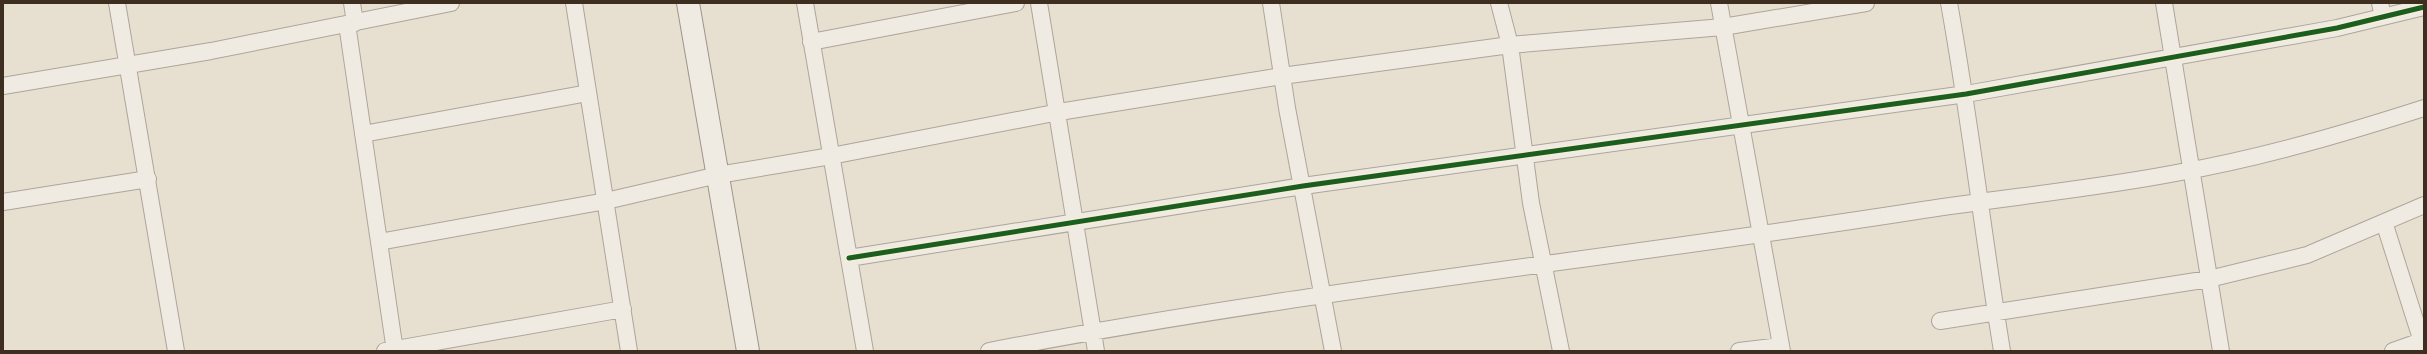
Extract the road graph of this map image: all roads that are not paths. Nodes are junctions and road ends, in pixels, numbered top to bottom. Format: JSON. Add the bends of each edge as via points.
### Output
{"nodes":[{"id":1,"x":118,"y":3,"type":"edge"},
{"id":2,"x":352,"y":3,"type":"edge"},
{"id":3,"x":451,"y":3,"type":"edge"},
{"id":4,"x":574,"y":3,"type":"edge"},
{"id":5,"x":688,"y":3,"type":"edge"},
{"id":6,"x":805,"y":3,"type":"edge"},
{"id":7,"x":1016,"y":3,"type":"edge"},
{"id":8,"x":1039,"y":3,"type":"edge"},
{"id":9,"x":1271,"y":3,"type":"edge"},
{"id":10,"x":1499,"y":3,"type":"edge"},
{"id":11,"x":1718,"y":3,"type":"edge"},
{"id":12,"x":1866,"y":3,"type":"edge"},
{"id":13,"x":1949,"y":3,"type":"edge"},
{"id":14,"x":2164,"y":3,"type":"edge"},
{"id":15,"x":2424,"y":7,"type":"edge"},
{"id":16,"x":2381,"y":10,"type":"edge"},
{"id":17,"x":351,"y":23,"type":"junction"},
{"id":18,"x":1723,"y":27,"type":"junction"},
{"id":19,"x":811,"y":42,"type":"junction"},
{"id":20,"x":1510,"y":45,"type":"junction"},
{"id":21,"x":2173,"y":58,"type":"junction"},
{"id":22,"x":128,"y":65,"type":"junction"},
{"id":23,"x":1282,"y":76,"type":"junction"},
{"id":24,"x":3,"y":86,"type":"edge"},
{"id":25,"x":588,"y":93,"type":"junction"},
{"id":26,"x":1966,"y":94,"type":"junction"},
{"id":27,"x":2424,"y":108,"type":"edge"},
{"id":28,"x":1058,"y":112,"type":"junction"},
{"id":29,"x":1741,"y":125,"type":"junction"},
{"id":30,"x":363,"y":134,"type":"junction"},
{"id":31,"x":831,"y":156,"type":"junction"},
{"id":32,"x":1525,"y":156,"type":"junction"},
{"id":33,"x":2192,"y":170,"type":"junction"},
{"id":34,"x":718,"y":175,"type":"junction"},
{"id":35,"x":148,"y":179,"type":"junction"},
{"id":36,"x":1303,"y":186,"type":"junction"},
{"id":37,"x":606,"y":201,"type":"junction"},
{"id":38,"x":3,"y":202,"type":"edge"},
{"id":39,"x":1980,"y":202,"type":"junction"},
{"id":40,"x":2424,"y":205,"type":"edge"},
{"id":41,"x":1076,"y":222,"type":"junction"},
{"id":42,"x":2384,"y":222,"type":"junction"},
{"id":43,"x":1761,"y":235,"type":"junction"},
{"id":44,"x":378,"y":242,"type":"junction"},
{"id":45,"x":848,"y":258,"type":"junction"},
{"id":46,"x":1544,"y":264,"type":"junction"},
{"id":47,"x":2209,"y":279,"type":"junction"},
{"id":48,"x":1323,"y":294,"type":"junction"},
{"id":49,"x":623,"y":309,"type":"junction"},
{"id":50,"x":1996,"y":314,"type":"junction"},
{"id":51,"x":1940,"y":321,"type":"dead end"},
{"id":52,"x":1093,"y":331,"type":"junction"},
{"id":53,"x":2423,"y":343,"type":"edge"},
{"id":54,"x":1781,"y":348,"type":"edge"},
{"id":55,"x":392,"y":350,"type":"edge"},
{"id":56,"x":176,"y":351,"type":"edge"},
{"id":57,"x":629,"y":351,"type":"edge"},
{"id":58,"x":748,"y":351,"type":"edge"},
{"id":59,"x":865,"y":351,"type":"edge"},
{"id":60,"x":989,"y":351,"type":"edge"},
{"id":61,"x":1096,"y":351,"type":"edge"},
{"id":62,"x":1333,"y":351,"type":"edge"},
{"id":63,"x":1561,"y":351,"type":"edge"},
{"id":64,"x":1739,"y":351,"type":"edge"},
{"id":65,"x":2002,"y":351,"type":"edge"},
{"id":66,"x":2221,"y":351,"type":"edge"},
{"id":67,"x":2393,"y":351,"type":"edge"}],
"edges":[{"from":1,"to":22,"type":"street"},
{"from":2,"to":17,"type":"street"},
{"from":3,"to":17,"type":"street"},
{"from":4,"to":25,"type":"street"},
{"from":5,"to":34,"type":"street"},
{"from":6,"to":19,"type":"street"},
{"from":7,"to":19,"type":"street"},
{"from":8,"to":28,"type":"street"},
{"from":9,"to":23,"type":"street"},
{"from":10,"to":20,"type":"street"},
{"from":11,"to":18,"type":"street"},
{"from":12,"to":18,"type":"street"},
{"from":13,"to":26,"type":"street"},
{"from":14,"to":21,"type":"street"},
{"from":15,"to":16,"type":"street"},
{"from":16,"to":21,"type":"street","via":[[2337,28]]},
{"from":17,"to":22,"type":"street"},
{"from":17,"to":30,"type":"street"},
{"from":18,"to":20,"type":"street"},
{"from":18,"to":29,"type":"street"},
{"from":19,"to":31,"type":"street"},
{"from":20,"to":23,"type":"street"},
{"from":20,"to":32,"type":"street"},
{"from":21,"to":26,"type":"street"},
{"from":21,"to":33,"type":"street"},
{"from":22,"to":24,"type":"street"},
{"from":22,"to":35,"type":"street"},
{"from":23,"to":28,"type":"street"},
{"from":23,"to":36,"type":"street"},
{"from":25,"to":30,"type":"street"},
{"from":25,"to":37,"type":"street"},
{"from":26,"to":29,"type":"street"},
{"from":26,"to":39,"type":"street"},
{"from":27,"to":33,"type":"street","via":[[2329,139]]},
{"from":28,"to":31,"type":"street"},
{"from":28,"to":41,"type":"street"},
{"from":29,"to":32,"type":"street"},
{"from":29,"to":43,"type":"street"},
{"from":30,"to":44,"type":"street"},
{"from":31,"to":34,"type":"street"},
{"from":31,"to":45,"type":"street"},
{"from":32,"to":36,"type":"street"},
{"from":32,"to":46,"type":"street","via":[[1531,203]]},
{"from":33,"to":39,"type":"street"},
{"from":33,"to":47,"type":"street"},
{"from":34,"to":37,"type":"street"},
{"from":34,"to":58,"type":"street"},
{"from":35,"to":38,"type":"street"},
{"from":35,"to":56,"type":"street"},
{"from":36,"to":41,"type":"street"},
{"from":36,"to":48,"type":"street"},
{"from":37,"to":44,"type":"street"},
{"from":37,"to":49,"type":"street"},
{"from":39,"to":43,"type":"street"},
{"from":39,"to":50,"type":"street"},
{"from":40,"to":42,"type":"street"},
{"from":41,"to":45,"type":"street"},
{"from":41,"to":52,"type":"street"},
{"from":42,"to":47,"type":"street","via":[[2308,255]]},
{"from":42,"to":53,"type":"street"},
{"from":43,"to":46,"type":"street"},
{"from":43,"to":54,"type":"street"},
{"from":44,"to":55,"type":"street"},
{"from":45,"to":59,"type":"street"},
{"from":46,"to":48,"type":"street"},
{"from":46,"to":63,"type":"street"},
{"from":47,"to":50,"type":"street"},
{"from":47,"to":66,"type":"street"},
{"from":48,"to":52,"type":"street"},
{"from":48,"to":62,"type":"street"},
{"from":49,"to":55,"type":"street"},
{"from":49,"to":57,"type":"street"},
{"from":50,"to":51,"type":"street"},
{"from":50,"to":65,"type":"street"},
{"from":52,"to":60,"type":"street"},
{"from":52,"to":61,"type":"street"},
{"from":53,"to":67,"type":"street"},
{"from":54,"to":64,"type":"street"}]}
